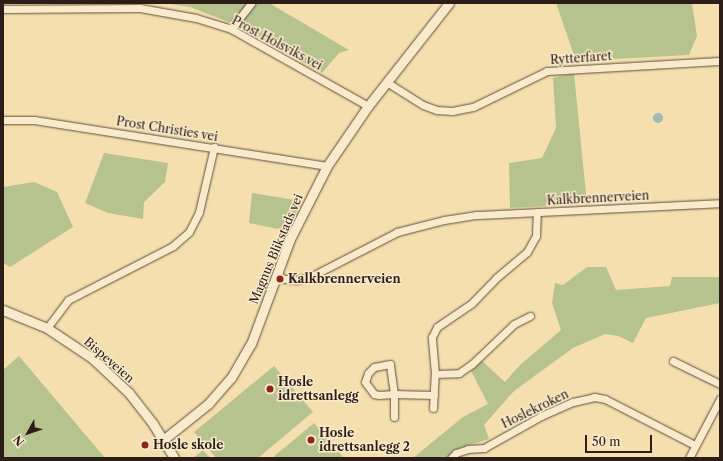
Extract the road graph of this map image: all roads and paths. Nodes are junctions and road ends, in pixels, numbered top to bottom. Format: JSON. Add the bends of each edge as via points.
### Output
{"nodes":[{"id":1,"x":251,"y":3,"type":"edge"},
{"id":2,"x":449,"y":3,"type":"edge"},
{"id":3,"x":3,"y":9,"type":"edge"},
{"id":4,"x":231,"y":29,"type":"junction"},
{"id":5,"x":720,"y":61,"type":"edge"},
{"id":6,"x":388,"y":83,"type":"junction"},
{"id":7,"x":368,"y":106,"type":"junction"},
{"id":8,"x":3,"y":120,"type":"edge"},
{"id":9,"x":214,"y":147,"type":"junction"},
{"id":10,"x":327,"y":166,"type":"junction"},
{"id":11,"x":720,"y":203,"type":"edge"},
{"id":12,"x":537,"y":212,"type":"junction"},
{"id":13,"x":275,"y":278,"type":"junction"},
{"id":14,"x":3,"y":310,"type":"edge"},
{"id":15,"x":530,"y":316,"type":"dead end"},
{"id":16,"x":47,"y":328,"type":"junction"},
{"id":17,"x":674,"y":361,"type":"dead end"},
{"id":18,"x":435,"y":374,"type":"junction"},
{"id":19,"x":720,"y":384,"type":"edge"},
{"id":20,"x":394,"y":394,"type":"junction"},
{"id":21,"x":434,"y":395,"type":"junction"},
{"id":22,"x":720,"y":399,"type":"edge"},
{"id":23,"x":433,"y":408,"type":"dead end"},
{"id":24,"x":394,"y":417,"type":"dead end"},
{"id":25,"x":164,"y":440,"type":"junction"},
{"id":26,"x":695,"y":445,"type":"junction"},
{"id":27,"x":174,"y":458,"type":"edge"},
{"id":28,"x":451,"y":458,"type":"edge"},
{"id":29,"x":689,"y":458,"type":"edge"}],
"edges":[{"from":1,"to":4,"type":"street"},
{"from":2,"to":6,"type":"street","name":"Magnus Blikstads vei"},
{"from":3,"to":4,"type":"street","name":"Prost Holsviks vei","via":[[140,8],[172,12]]},
{"from":4,"to":7,"type":"street","name":"Prost Holsviks vei"},
{"from":5,"to":6,"type":"street","name":"Rytterfaret","via":[[547,71],[473,107],[452,110],[437,110],[423,105]]},
{"from":6,"to":7,"type":"street","name":"Magnus Blikstads vei"},
{"from":7,"to":10,"type":"street","name":"Magnus Blikstads vei"},
{"from":8,"to":9,"type":"street","name":"Prost Christies vei","via":[[34,120]]},
{"from":9,"to":10,"type":"street","name":"Prost Christies vei"},
{"from":9,"to":16,"type":"street","via":[[199,212],[189,232],[173,246],[68,300]]},
{"from":10,"to":13,"type":"street","name":"Magnus Blikstads vei","via":[[290,239]]},
{"from":11,"to":12,"type":"street","name":"Kalkbrennerveien"},
{"from":12,"to":13,"type":"street","name":"Kalkbrennerveien","via":[[477,215],[410,228],[371,243],[310,276],[296,280]]},
{"from":12,"to":18,"type":"street","via":[[536,236],[527,252],[496,278],[472,303],[437,327],[432,337]]},
{"from":13,"to":25,"type":"street","name":"Magnus Blikstads vei","via":[[251,344],[231,378],[208,404]]},
{"from":14,"to":16,"type":"street","name":"Bispeveien"},
{"from":15,"to":18,"type":"street","via":[[514,324],[459,373]]},
{"from":16,"to":25,"type":"street","name":"Bispeveien","via":[[70,342],[109,373],[129,394]]},
{"from":17,"to":19,"type":"street"},
{"from":18,"to":21,"type":"street"},
{"from":20,"to":20,"type":"street","via":[[379,395],[369,390],[365,382],[368,373],[374,367],[390,364]]},
{"from":20,"to":21,"type":"street"},
{"from":20,"to":24,"type":"street"},
{"from":21,"to":23,"type":"street"},
{"from":22,"to":26,"type":"street"},
{"from":25,"to":27,"type":"street","name":"Bispeveien"},
{"from":26,"to":28,"type":"street","name":"Hoslekroken","via":[[605,399],[594,397],[573,402],[541,416],[484,448],[456,452]]},
{"from":26,"to":29,"type":"street"}]}
